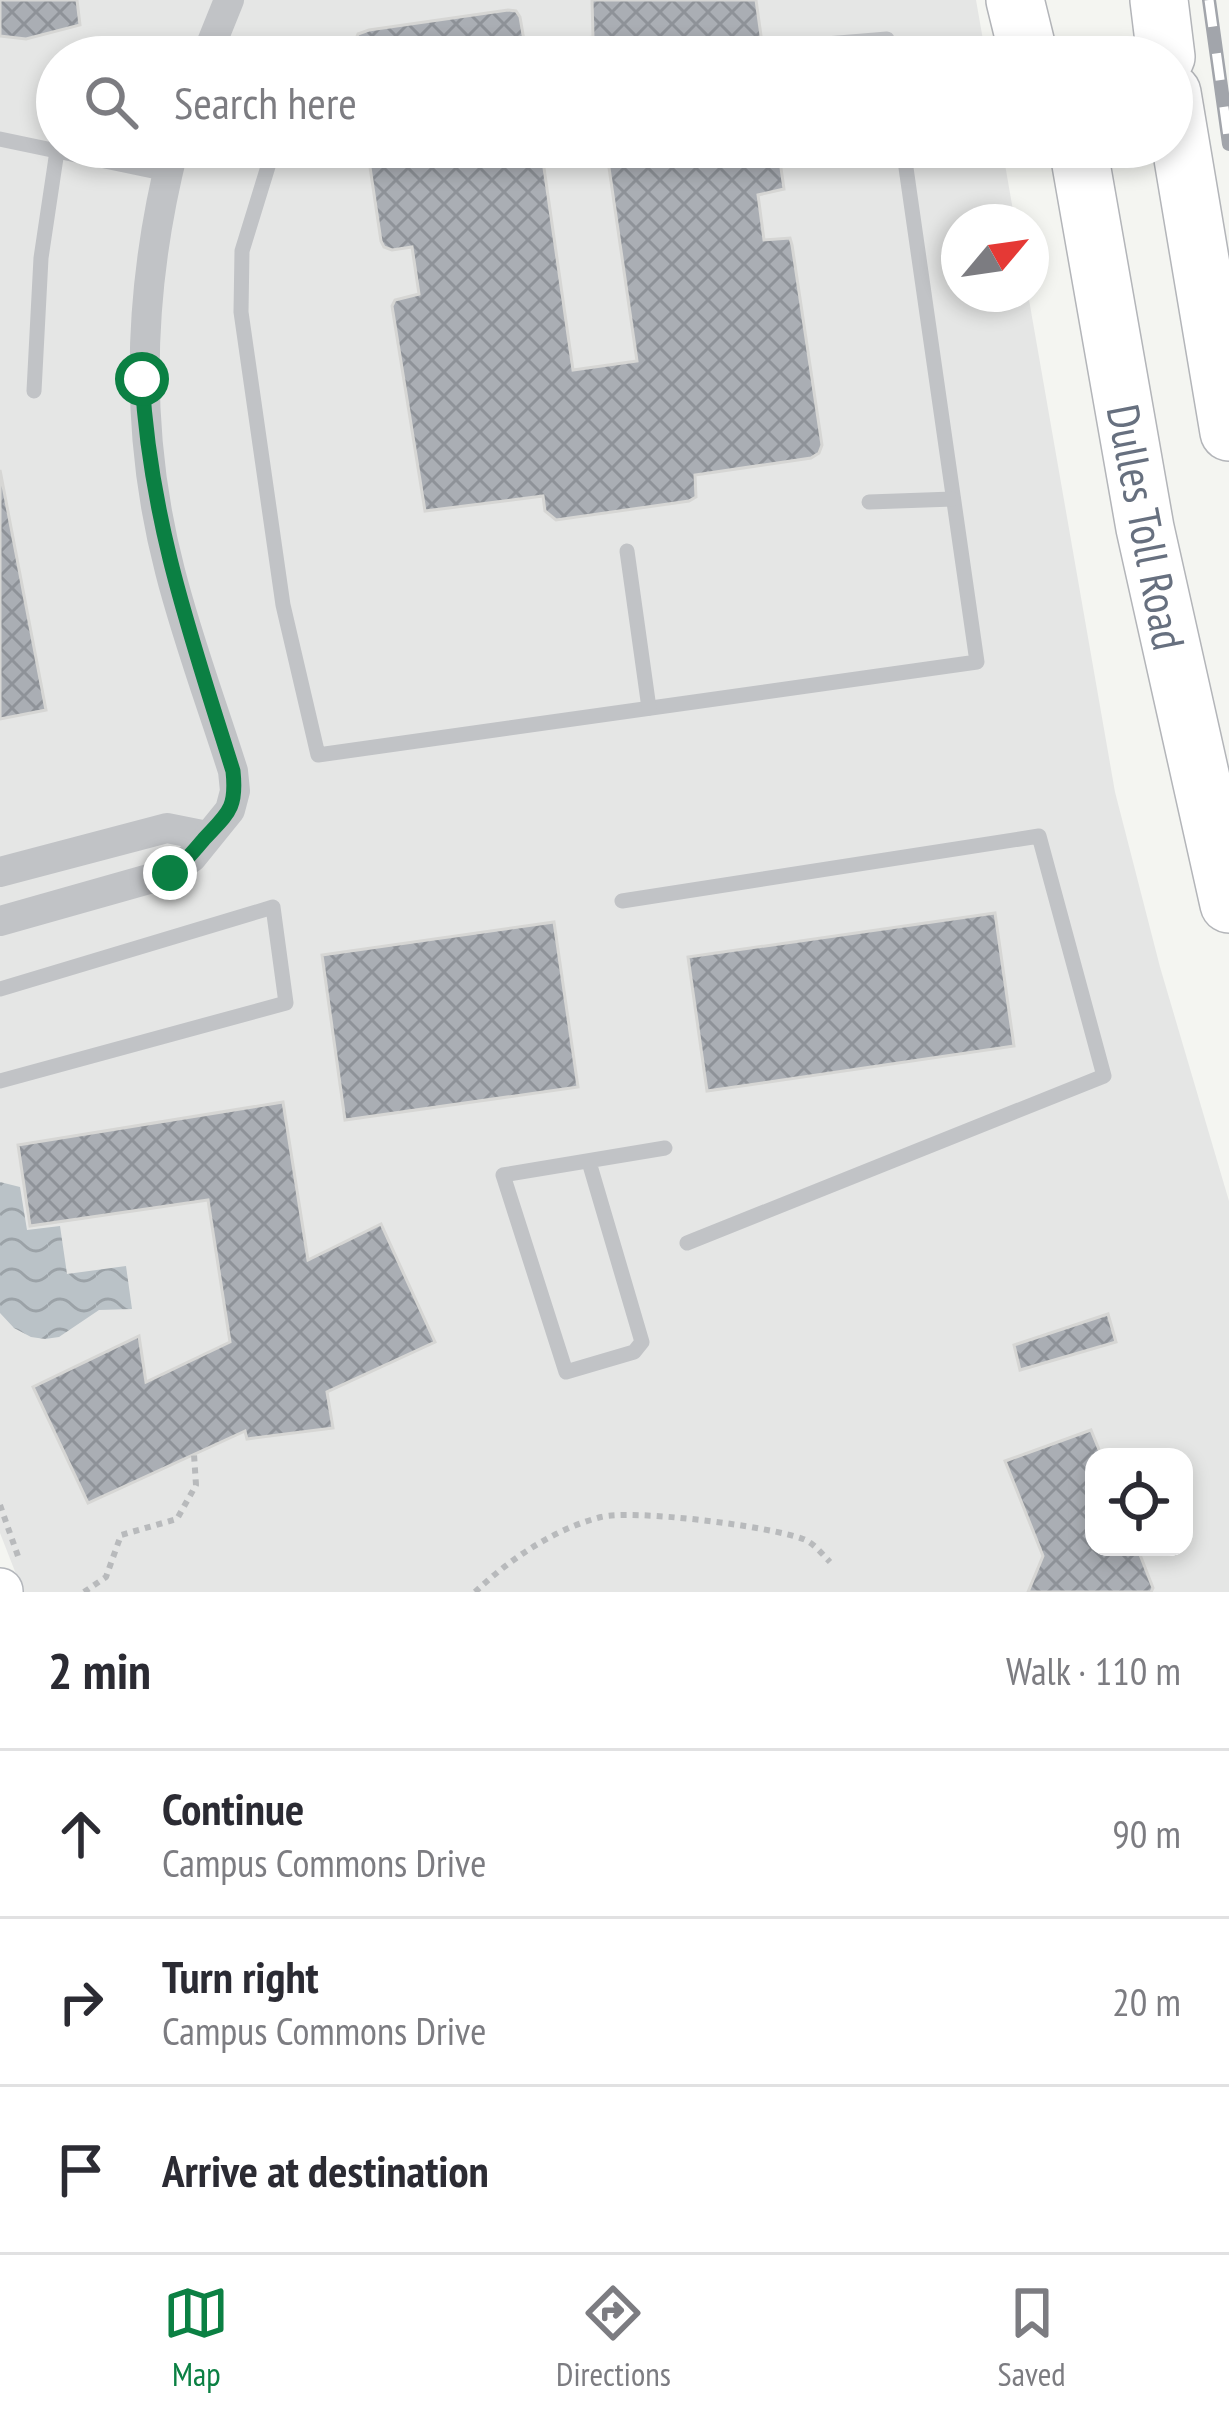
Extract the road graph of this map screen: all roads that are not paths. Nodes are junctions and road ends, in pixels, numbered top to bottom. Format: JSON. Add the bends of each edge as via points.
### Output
{"nodes":[{"id":1,"x":229,"y":0,"type":"edge"},
{"id":2,"x":1015,"y":0,"type":"edge"},
{"id":3,"x":1056,"y":0,"type":"edge"},
{"id":4,"x":1159,"y":0,"type":"edge"},
{"id":5,"x":214,"y":36,"type":"edge"},
{"id":6,"x":1024,"y":36,"type":"edge"},
{"id":7,"x":1061,"y":36,"type":"edge"},
{"id":8,"x":1163,"y":36,"type":"edge"},
{"id":9,"x":0,"y":139,"type":"edge"},
{"id":10,"x":36,"y":147,"type":"edge"},
{"id":11,"x":54,"y":168,"type":"edge"},
{"id":12,"x":169,"y":168,"type":"edge"},
{"id":13,"x":267,"y":168,"type":"edge"},
{"id":14,"x":905,"y":168,"type":"edge"},
{"id":15,"x":1056,"y":168,"type":"edge"},
{"id":16,"x":1082,"y":168,"type":"edge"},
{"id":17,"x":1185,"y":168,"type":"edge"},
{"id":18,"x":34,"y":391,"type":"dead end"},
{"id":19,"x":1229,"y":432,"type":"edge"},
{"id":20,"x":953,"y":499,"type":"junction"},
{"id":21,"x":869,"y":502,"type":"dead end"},
{"id":22,"x":1145,"y":528,"type":"junction"},
{"id":23,"x":627,"y":551,"type":"dead end"},
{"id":24,"x":650,"y":708,"type":"junction"},
{"id":25,"x":206,"y":836,"type":"junction"},
{"id":26,"x":0,"y":872,"type":"edge"},
{"id":27,"x":622,"y":901,"type":"dead end"},
{"id":28,"x":1229,"y":904,"type":"edge"},
{"id":29,"x":0,"y":921,"type":"edge"},
{"id":30,"x":0,"y":989,"type":"edge"},
{"id":31,"x":0,"y":1082,"type":"edge"},
{"id":32,"x":665,"y":1148,"type":"dead end"},
{"id":33,"x":590,"y":1162,"type":"junction"},
{"id":34,"x":687,"y":1243,"type":"dead end"}],
"edges":[{"from":1,"to":5,"type":"street"},
{"from":2,"to":6,"type":"highway"},
{"from":3,"to":7,"type":"highway"},
{"from":4,"to":8,"type":"highway"},
{"from":9,"to":10,"type":"lane"},
{"from":11,"to":18,"type":"lane"},
{"from":12,"to":25,"type":"street","via":[[148,275],[145,425],[170,571],[233,771],[230,810]]},
{"from":13,"to":24,"type":"lane","via":[[242,250],[241,312],[283,605],[318,755]]},
{"from":14,"to":20,"type":"lane"},
{"from":15,"to":22,"type":"highway"},
{"from":16,"to":22,"type":"highway","name":"Dulles Toll Road"},
{"from":17,"to":19,"type":"highway"},
{"from":20,"to":21,"type":"lane"},
{"from":20,"to":24,"type":"lane","via":[[977,662]]},
{"from":22,"to":28,"type":"highway","name":"Dulles Toll Road"},
{"from":23,"to":24,"type":"lane"},
{"from":25,"to":26,"type":"street","via":[[167,828]]},
{"from":25,"to":29,"type":"street","via":[[170,873]]},
{"from":27,"to":34,"type":"lane","via":[[1040,836],[1104,1076]]},
{"from":30,"to":31,"type":"lane","via":[[274,907],[286,1003]]},
{"from":32,"to":33,"type":"lane"},
{"from":33,"to":33,"type":"lane","via":[[503,1174],[566,1372],[634,1352],[642,1342]]}]}
